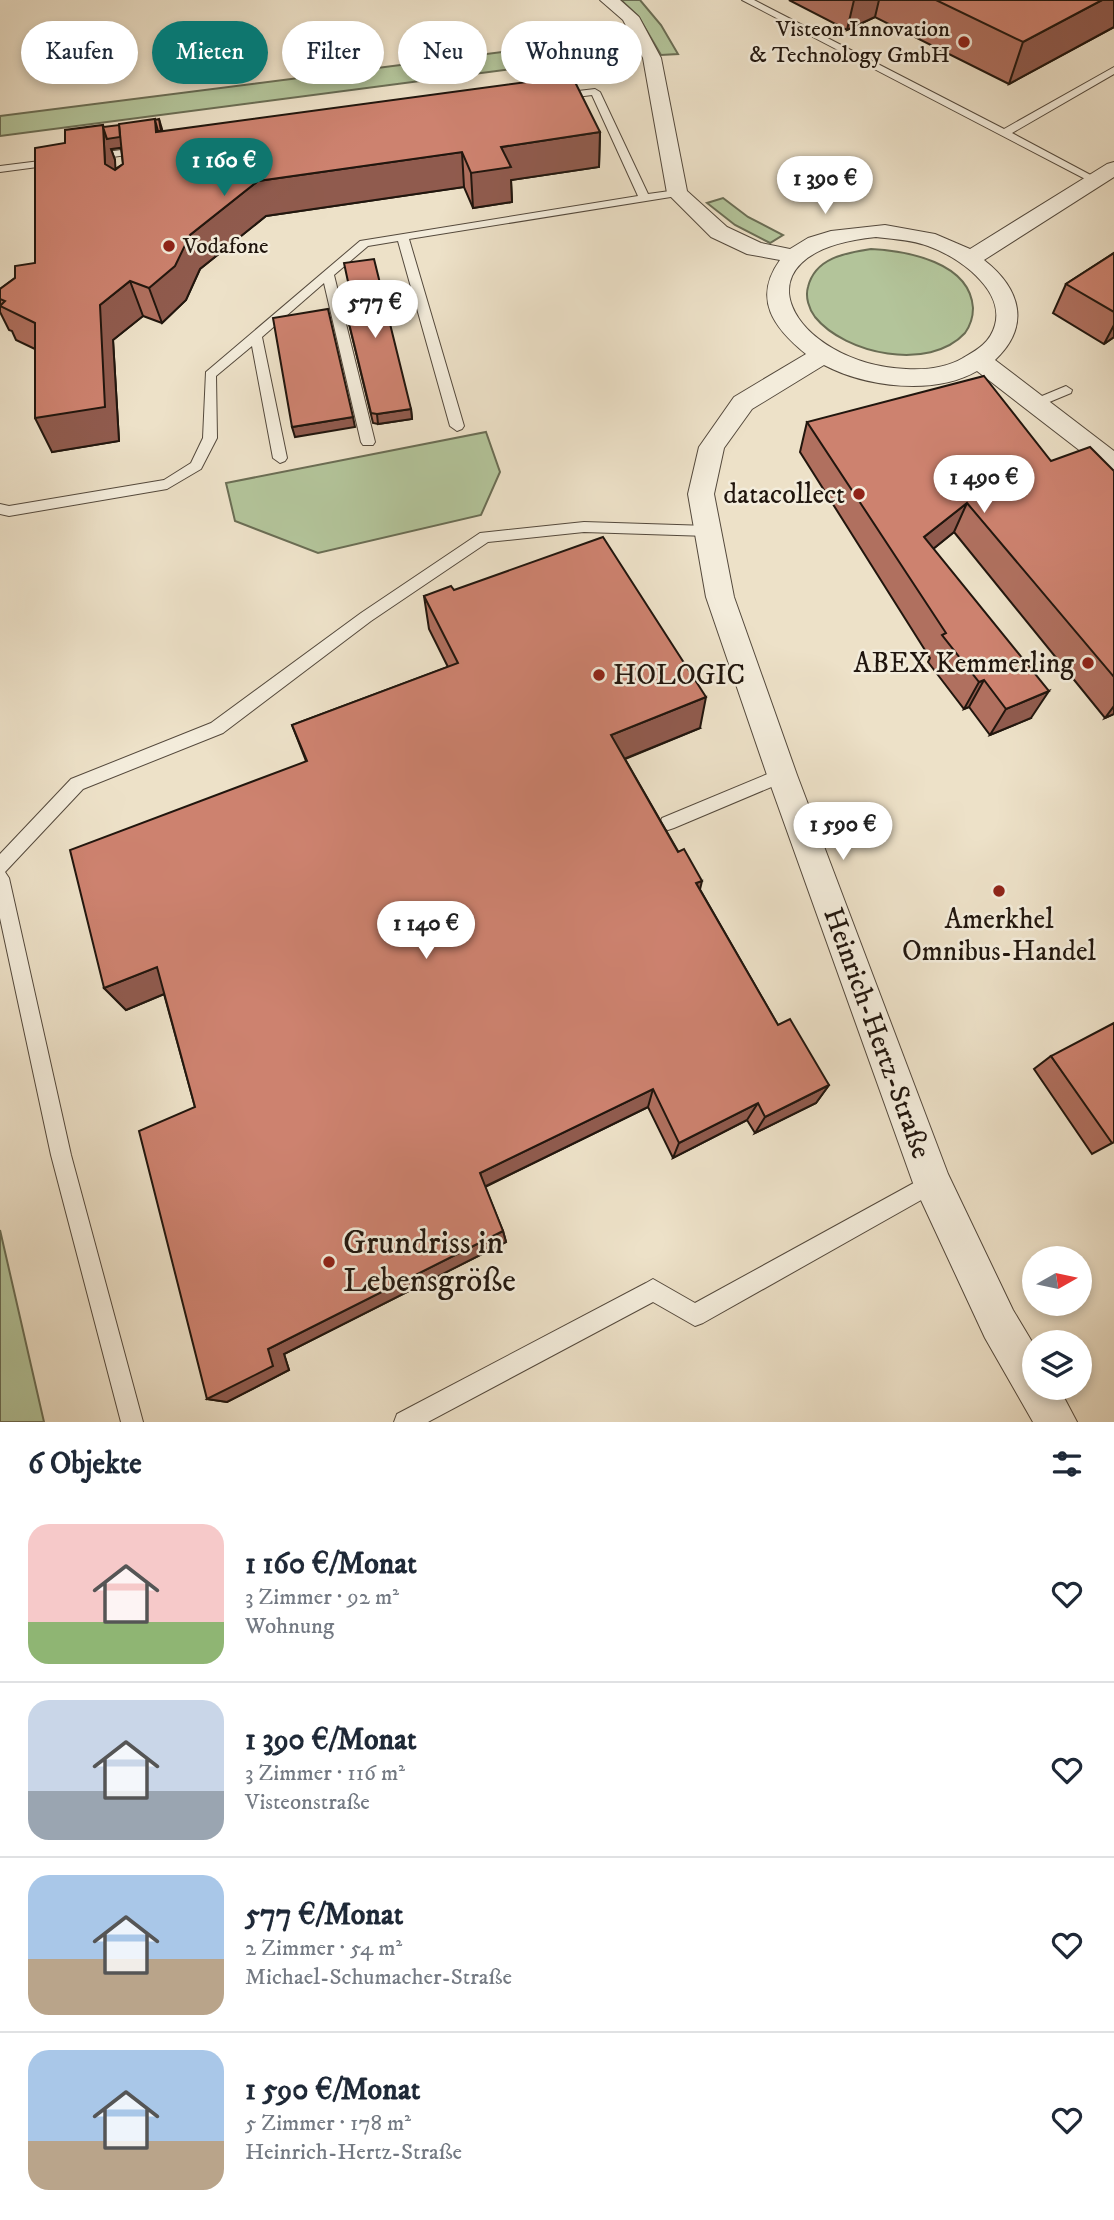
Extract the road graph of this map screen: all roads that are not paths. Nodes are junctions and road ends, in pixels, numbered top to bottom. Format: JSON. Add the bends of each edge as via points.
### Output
{"nodes":[{"id":1,"x":609,"y":0,"type":"edge"},
{"id":2,"x":747,"y":0,"type":"edge"},
{"id":3,"x":1114,"y":70,"type":"edge"},
{"id":4,"x":554,"y":97,"type":"edge"},
{"id":5,"x":1004,"y":133,"type":"junction"},
{"id":6,"x":149,"y":149,"type":"edge"},
{"id":7,"x":81,"y":158,"type":"edge"},
{"id":8,"x":68,"y":160,"type":"edge"},
{"id":9,"x":1114,"y":167,"type":"edge"},
{"id":10,"x":0,"y":169,"type":"edge"},
{"id":11,"x":1095,"y":180,"type":"junction"},
{"id":12,"x":677,"y":193,"type":"junction"},
{"id":13,"x":644,"y":198,"type":"junction"},
{"id":14,"x":403,"y":236,"type":"junction"},
{"id":15,"x":793,"y":256,"type":"junction"},
{"id":16,"x":971,"y":258,"type":"junction"},
{"id":17,"x":328,"y":274,"type":"junction"},
{"id":18,"x":256,"y":336,"type":"junction"},
{"id":19,"x":822,"y":355,"type":"junction"},
{"id":20,"x":980,"y":361,"type":"junction"},
{"id":21,"x":1066,"y":390,"type":"dead end"},
{"id":22,"x":1035,"y":404,"type":"junction"},
{"id":23,"x":457,"y":426,"type":"dead end"},
{"id":24,"x":368,"y":442,"type":"dead end"},
{"id":25,"x":280,"y":458,"type":"dead end"},
{"id":26,"x":1102,"y":460,"type":"edge"},
{"id":27,"x":0,"y":509,"type":"edge"},
{"id":28,"x":708,"y":531,"type":"junction"},
{"id":29,"x":782,"y":775,"type":"junction"},
{"id":30,"x":668,"y":823,"type":"dead end"},
{"id":31,"x":0,"y":866,"type":"edge"},
{"id":32,"x":0,"y":878,"type":"edge"},
{"id":33,"x":932,"y":1183,"type":"junction"},
{"id":34,"x":1022,"y":1364,"type":"edge"},
{"id":35,"x":1043,"y":1400,"type":"edge"},
{"id":36,"x":132,"y":1422,"type":"edge"},
{"id":37,"x":405,"y":1422,"type":"edge"},
{"id":38,"x":1056,"y":1422,"type":"edge"}],
"edges":[{"from":1,"to":12,"type":"street","via":[[630,17],[652,58]]},
{"from":2,"to":5,"type":"lane"},
{"from":3,"to":5,"type":"lane"},
{"from":4,"to":13,"type":"lane","via":[[595,92]]},
{"from":5,"to":11,"type":"lane"},
{"from":6,"to":7,"type":"lane","via":[[122,159]]},
{"from":8,"to":10,"type":"lane"},
{"from":9,"to":11,"type":"street"},
{"from":11,"to":16,"type":"street"},
{"from":12,"to":13,"type":"lane"},
{"from":12,"to":15,"type":"street","via":[[719,232],[755,249]]},
{"from":13,"to":14,"type":"lane"},
{"from":14,"to":17,"type":"lane","via":[[364,243]]},
{"from":14,"to":23,"type":"lane"},
{"from":15,"to":16,"type":"street","via":[[834,236],[876,230],[910,234]]},
{"from":15,"to":19,"type":"street","via":[[780,274],[776,294],[782,316]]},
{"from":16,"to":20,"type":"street","via":[[993,278],[1006,299],[1009,322],[1000,343]]},
{"from":17,"to":18,"type":"lane"},
{"from":17,"to":24,"type":"lane"},
{"from":18,"to":25,"type":"lane"},
{"from":18,"to":27,"type":"lane","via":[[210,375],[211,438],[196,466],[167,484]]},
{"from":19,"to":20,"type":"street","via":[[852,368],[921,377],[954,372]]},
{"from":19,"to":28,"type":"street","name":"Heinrich-Hertz-Straße","via":[[743,403],[712,447],[701,495]]},
{"from":20,"to":22,"type":"street"},
{"from":21,"to":22,"type":"lane"},
{"from":22,"to":26,"type":"street"},
{"from":28,"to":29,"type":"street","name":"Heinrich-Hertz-Straße","via":[[720,597]]},
{"from":28,"to":31,"type":"lane","via":[[584,527],[485,537],[366,617],[217,728],[77,784]]},
{"from":29,"to":30,"type":"lane"},
{"from":29,"to":33,"type":"street","name":"Heinrich-Hertz-Straße"},
{"from":32,"to":36,"type":"lane","via":[[61,1155]]},
{"from":33,"to":34,"type":"street","name":"Heinrich-Hertz-Straße"},
{"from":33,"to":37,"type":"lane","via":[[695,1315],[653,1290]]},
{"from":35,"to":38,"type":"street","name":"Heinrich-Hertz-Straße"}]}
